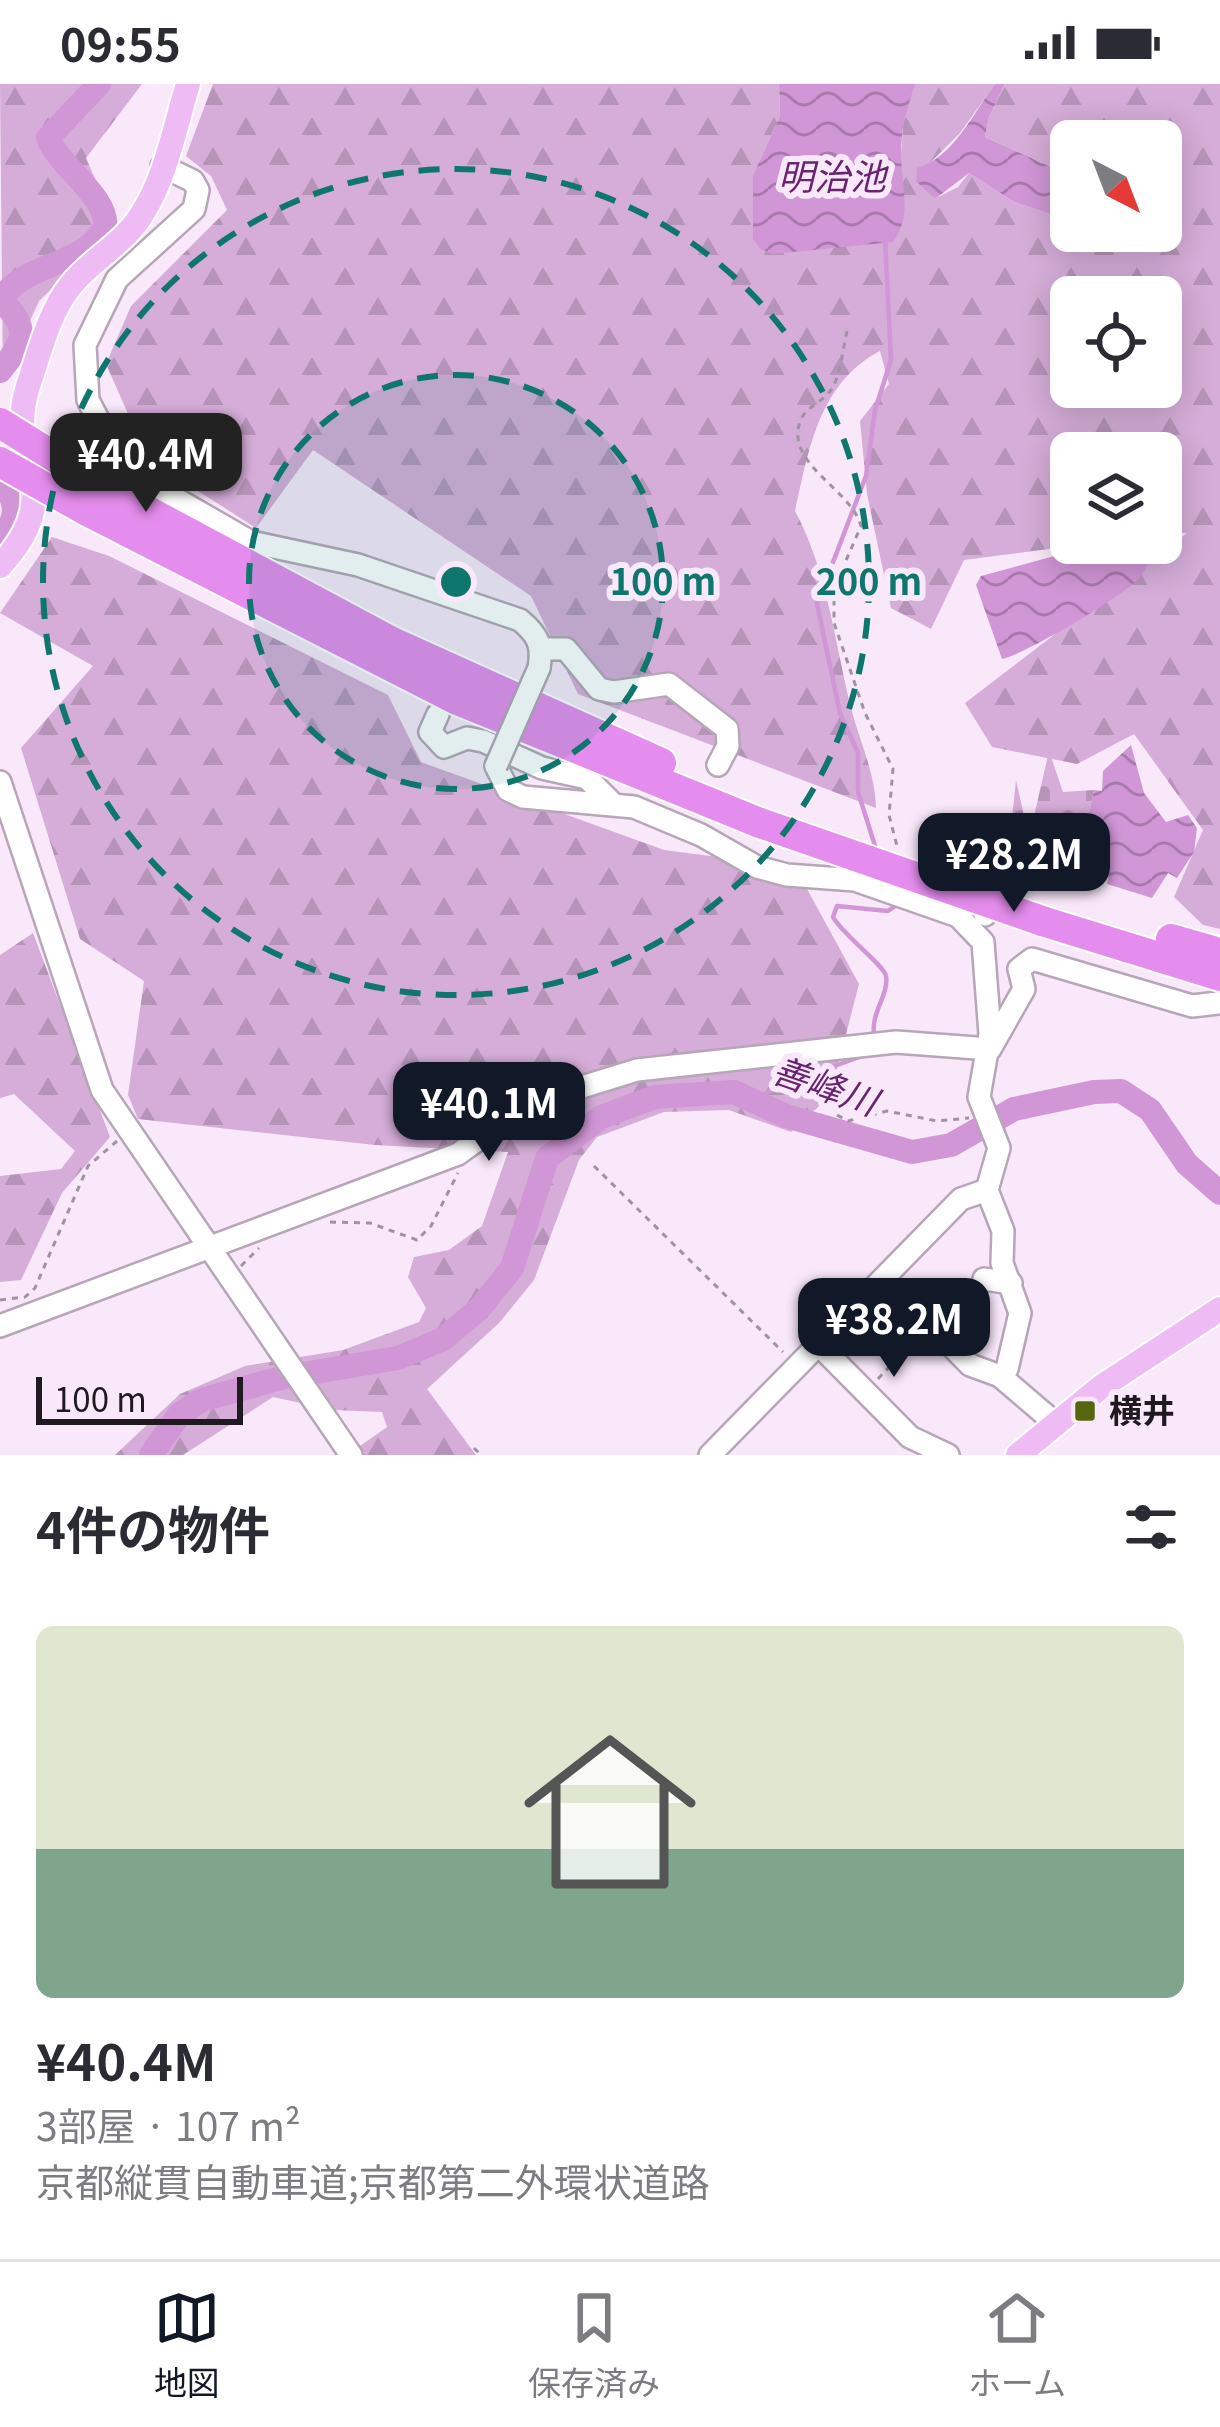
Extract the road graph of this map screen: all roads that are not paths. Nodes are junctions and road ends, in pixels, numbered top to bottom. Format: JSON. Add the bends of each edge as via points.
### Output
{"nodes":[{"id":1,"x":188,"y":84,"type":"edge"},
{"id":2,"x":162,"y":166,"type":"junction"},
{"id":3,"x":8,"y":433,"type":"edge"},
{"id":4,"x":0,"y":462,"type":"edge"},
{"id":5,"x":94,"y":499,"type":"junction"},
{"id":6,"x":0,"y":566,"type":"edge"},
{"id":7,"x":540,"y":658,"type":"junction"},
{"id":8,"x":438,"y":714,"type":"dead end"},
{"id":9,"x":718,"y":765,"type":"dead end"},
{"id":10,"x":0,"y":782,"type":"edge"},
{"id":11,"x":611,"y":802,"type":"junction"},
{"id":12,"x":994,"y":862,"type":"dead end"},
{"id":13,"x":1046,"y":913,"type":"junction"},
{"id":14,"x":972,"y":926,"type":"junction"},
{"id":15,"x":1220,"y":953,"type":"edge"},
{"id":16,"x":1219,"y":989,"type":"edge"},
{"id":17,"x":989,"y":1049,"type":"junction"},
{"id":18,"x":987,"y":1190,"type":"junction"},
{"id":19,"x":210,"y":1243,"type":"junction"},
{"id":20,"x":984,"y":1279,"type":"dead end"},
{"id":21,"x":1010,"y":1283,"type":"junction"},
{"id":22,"x":1220,"y":1309,"type":"edge"},
{"id":23,"x":930,"y":1324,"type":"road end"},
{"id":24,"x":0,"y":1326,"type":"edge"},
{"id":25,"x":818,"y":1344,"type":"junction"},
{"id":26,"x":1000,"y":1376,"type":"junction"},
{"id":27,"x":1055,"y":1423,"type":"junction"},
{"id":28,"x":351,"y":1455,"type":"edge"},
{"id":29,"x":710,"y":1455,"type":"edge"},
{"id":30,"x":948,"y":1455,"type":"edge"},
{"id":31,"x":1018,"y":1455,"type":"edge"}],
"edges":[{"from":1,"to":2,"type":"main road"},
{"from":2,"to":3,"type":"main road","via":[[132,230],[57,307]]},
{"from":2,"to":7,"type":"street","via":[[193,181],[194,209],[117,279],[85,345],[88,400],[116,454],[152,485],[251,542],[330,557],[520,620],[535,632]]},
{"from":3,"to":5,"type":"highway","bridge":true},
{"from":3,"to":6,"type":"main road","via":[[36,510]]},
{"from":4,"to":5,"type":"highway","bridge":true},
{"from":5,"to":13,"type":"highway","via":[[764,814]]},
{"from":7,"to":9,"type":"street","via":[[566,650],[599,688],[614,692],[669,684],[727,729]]},
{"from":7,"to":11,"type":"street","bridge":true,"via":[[496,766],[508,790],[523,797]]},
{"from":8,"to":11,"type":"street","via":[[430,732],[444,747],[483,741],[587,778]]},
{"from":10,"to":19,"type":"street","via":[[96,1074]]},
{"from":11,"to":14,"type":"street","via":[[662,817],[757,867],[854,880]]},
{"from":12,"to":14,"type":"street","via":[[984,920]]},
{"from":13,"to":15,"type":"highway"},
{"from":13,"to":16,"type":"highway"},
{"from":14,"to":17,"type":"street","via":[[983,941]]},
{"from":16,"to":17,"type":"street","via":[[1192,1006],[1032,959],[1019,969],[1024,989]]},
{"from":17,"to":18,"type":"street","via":[[979,1097],[997,1138]]},
{"from":17,"to":19,"type":"street","via":[[896,1042],[637,1070],[527,1104],[458,1154]]},
{"from":18,"to":21,"type":"street"},
{"from":18,"to":25,"type":"street","via":[[961,1199]]},
{"from":19,"to":24,"type":"street"},
{"from":19,"to":28,"type":"street"},
{"from":20,"to":21,"type":"street"},
{"from":21,"to":26,"type":"street","via":[[1020,1313]]},
{"from":22,"to":27,"type":"main road"},
{"from":23,"to":26,"type":"street","via":[[970,1365]]},
{"from":25,"to":29,"type":"street"},
{"from":25,"to":30,"type":"street","via":[[910,1437]]},
{"from":26,"to":27,"type":"street"},
{"from":27,"to":31,"type":"main road"}]}
